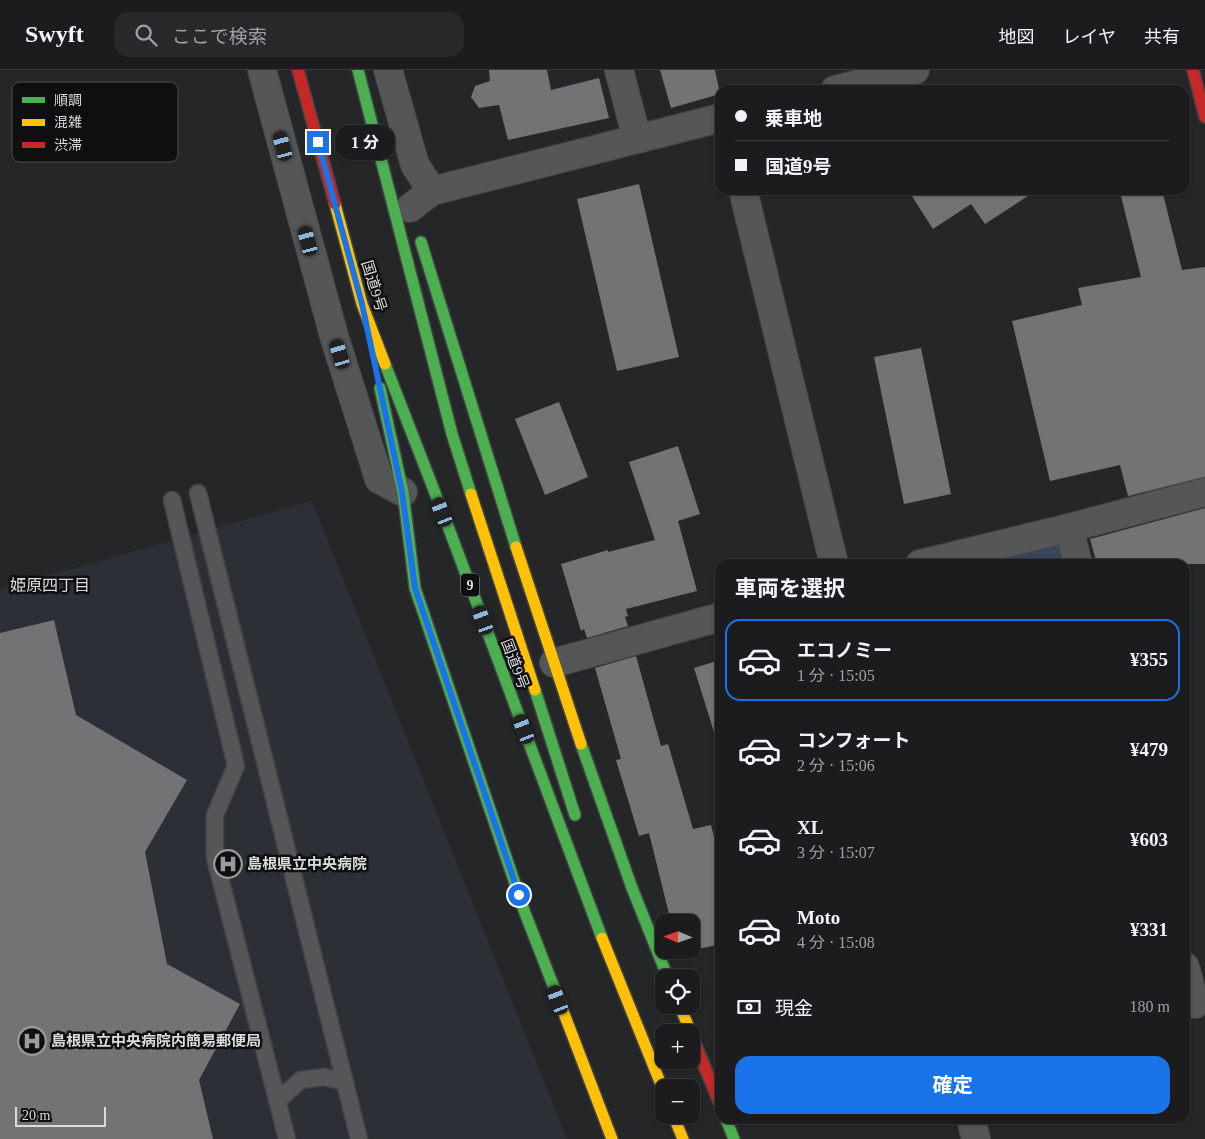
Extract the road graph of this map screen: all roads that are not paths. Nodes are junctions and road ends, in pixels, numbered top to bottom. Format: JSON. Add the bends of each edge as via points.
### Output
{"nodes":[{"id":1,"x":262,"y":70,"type":"edge"},
{"id":2,"x":298,"y":70,"type":"edge"},
{"id":3,"x":358,"y":70,"type":"edge"},
{"id":4,"x":388,"y":70,"type":"edge"},
{"id":5,"x":619,"y":70,"type":"edge"},
{"id":6,"x":1193,"y":70,"type":"edge"},
{"id":7,"x":900,"y":72,"type":"edge"},
{"id":8,"x":852,"y":85,"type":"edge"},
{"id":9,"x":366,"y":101,"type":"junction"},
{"id":10,"x":1205,"y":117,"type":"edge"},
{"id":11,"x":715,"y":119,"type":"edge"},
{"id":12,"x":637,"y":139,"type":"junction"},
{"id":13,"x":399,"y":181,"type":"dead end"},
{"id":14,"x":432,"y":191,"type":"junction"},
{"id":15,"x":743,"y":195,"type":"edge"},
{"id":16,"x":411,"y":213,"type":"joint"},
{"id":17,"x":362,"y":304,"type":"junction"},
{"id":18,"x":402,"y":492,"type":"junction"},
{"id":19,"x":1205,"y":492,"type":"edge"},
{"id":20,"x":198,"y":493,"type":"dead end"},
{"id":21,"x":172,"y":500,"type":"dead end"},
{"id":22,"x":1069,"y":528,"type":"junction"},
{"id":23,"x":833,"y":559,"type":"edge"},
{"id":24,"x":941,"y":559,"type":"edge"},
{"id":25,"x":1077,"y":559,"type":"edge"},
{"id":26,"x":715,"y":618,"type":"edge"},
{"id":27,"x":554,"y":663,"type":"junction"},
{"id":28,"x":579,"y":827,"type":"dead end"},
{"id":29,"x":626,"y":966,"type":"dead end"},
{"id":30,"x":664,"y":969,"type":"edge"},
{"id":31,"x":1190,"y":986,"type":"edge"},
{"id":32,"x":1195,"y":1004,"type":"edge"},
{"id":33,"x":700,"y":1055,"type":"edge"},
{"id":34,"x":659,"y":1079,"type":"edge"},
{"id":35,"x":663,"y":1079,"type":"edge"},
{"id":36,"x":345,"y":1082,"type":"junction"},
{"id":37,"x":715,"y":1092,"type":"edge"},
{"id":38,"x":276,"y":1101,"type":"junction"},
{"id":39,"x":677,"y":1124,"type":"edge"},
{"id":40,"x":728,"y":1124,"type":"edge"},
{"id":41,"x":972,"y":1124,"type":"edge"},
{"id":42,"x":286,"y":1139,"type":"edge"},
{"id":43,"x":359,"y":1139,"type":"edge"},
{"id":44,"x":612,"y":1139,"type":"edge"},
{"id":45,"x":683,"y":1139,"type":"edge"},
{"id":46,"x":734,"y":1139,"type":"edge"},
{"id":47,"x":976,"y":1139,"type":"edge"}],
"edges":[{"from":1,"to":18,"type":"street","via":[[334,336],[379,479]]},
{"from":2,"to":17,"type":"main road","name":"国道9号","number":"9"},
{"from":3,"to":9,"type":"main road","name":"国道9号","number":"9"},
{"from":4,"to":14,"type":"street","via":[[415,165]]},
{"from":5,"to":12,"type":"street"},
{"from":6,"to":10,"type":"main road"},
{"from":7,"to":8,"type":"street"},
{"from":9,"to":13,"type":"main road","name":"国道9号","number":"9"},
{"from":9,"to":28,"type":"main road","name":"国道9号","number":"9","via":[[452,434]]},
{"from":11,"to":12,"type":"street"},
{"from":12,"to":14,"type":"street"},
{"from":14,"to":16,"type":"street"},
{"from":15,"to":23,"type":"street"},
{"from":16,"to":27,"type":"main road"},
{"from":17,"to":18,"type":"main road","number":"9"},
{"from":17,"to":34,"type":"main road","name":"国道9号","number":"9","via":[[612,965]]},
{"from":18,"to":44,"type":"main road","number":"9","via":[[415,588],[525,914]]},
{"from":19,"to":22,"type":"street"},
{"from":20,"to":36,"type":"lane"},
{"from":21,"to":38,"type":"lane","via":[[236,766],[215,815],[215,858]]},
{"from":22,"to":24,"type":"street"},
{"from":22,"to":25,"type":"street"},
{"from":26,"to":27,"type":"street"},
{"from":27,"to":30,"type":"main road","via":[[636,899]]},
{"from":29,"to":35,"type":"main road"},
{"from":31,"to":32,"type":"street"},
{"from":33,"to":37,"type":"main road"},
{"from":36,"to":38,"type":"lane","via":[[324,1077],[301,1080]]},
{"from":36,"to":43,"type":"lane"},
{"from":38,"to":42,"type":"lane"},
{"from":39,"to":45,"type":"main road"},
{"from":40,"to":46,"type":"main road"},
{"from":41,"to":47,"type":"street"}]}
